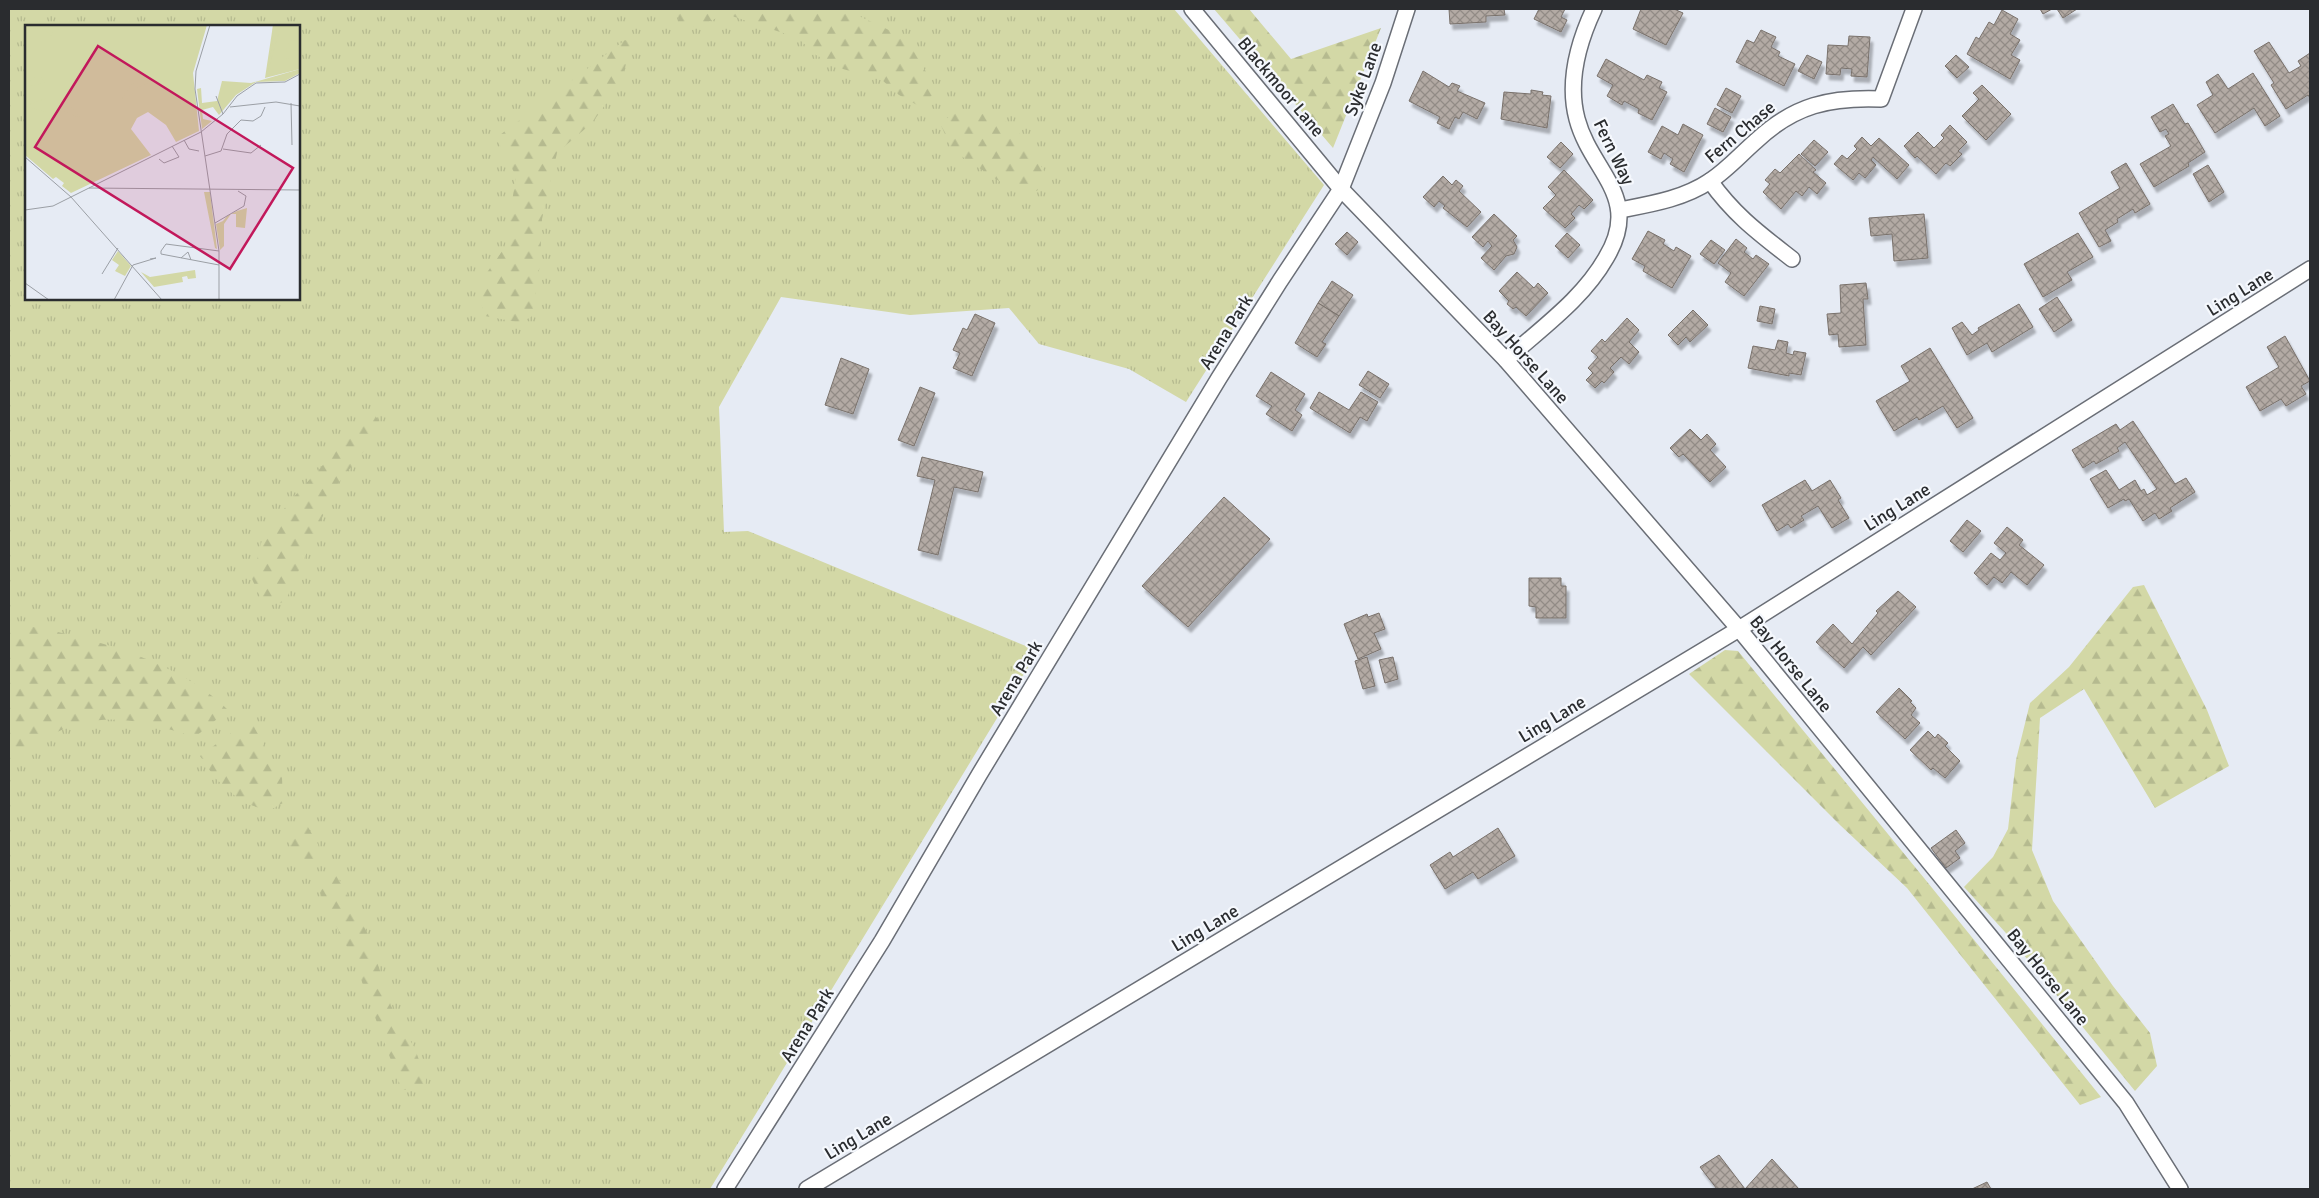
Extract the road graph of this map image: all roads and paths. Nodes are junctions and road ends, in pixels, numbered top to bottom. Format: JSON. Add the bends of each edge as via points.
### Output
{"nodes":[{"id":1,"x":1192,"y":9,"type":"edge"},
{"id":2,"x":1407,"y":9,"type":"edge"},
{"id":3,"x":1594,"y":9,"type":"edge"},
{"id":4,"x":1914,"y":9,"type":"edge"},
{"id":5,"x":1710,"y":181,"type":"junction"},
{"id":6,"x":1341,"y":189,"type":"junction"},
{"id":7,"x":1620,"y":210,"type":"junction"},
{"id":8,"x":1792,"y":259,"type":"dead end"},
{"id":9,"x":2310,"y":269,"type":"edge"},
{"id":10,"x":1506,"y":360,"type":"junction"},
{"id":11,"x":1739,"y":629,"type":"junction"},
{"id":12,"x":725,"y":1189,"type":"edge"},
{"id":13,"x":806,"y":1189,"type":"edge"},
{"id":14,"x":2180,"y":1189,"type":"edge"}],
"edges":[{"from":1,"to":6,"type":"street","name":"Blackmoor Lane"},
{"from":2,"to":6,"type":"street","name":"Syke Lane","via":[[1383,83]]},
{"from":3,"to":7,"type":"street","name":"Fern Way","via":[[1576,56],[1573,86],[1578,119],[1613,188]]},
{"from":4,"to":5,"type":"street","name":"Fern Chase","via":[[1882,99],[1828,101],[1800,109],[1777,122]]},
{"from":5,"to":7,"type":"street","name":"Fern Chase","via":[[1685,194]]},
{"from":5,"to":8,"type":"street","via":[[1727,205]]},
{"from":6,"to":10,"type":"street","name":"Bay Horse Lane"},
{"from":6,"to":12,"type":"street","name":"Arena Park","via":[[1219,378],[882,941]]},
{"from":7,"to":10,"type":"street","name":"Fern Way","via":[[1617,234],[1607,257],[1582,292]]},
{"from":9,"to":11,"type":"street","name":"Ling Lane"},
{"from":10,"to":11,"type":"street","name":"Bay Horse Lane"},
{"from":11,"to":13,"type":"street","name":"Ling Lane"},
{"from":11,"to":14,"type":"street","name":"Bay Horse Lane","via":[[2126,1103]]}]}
